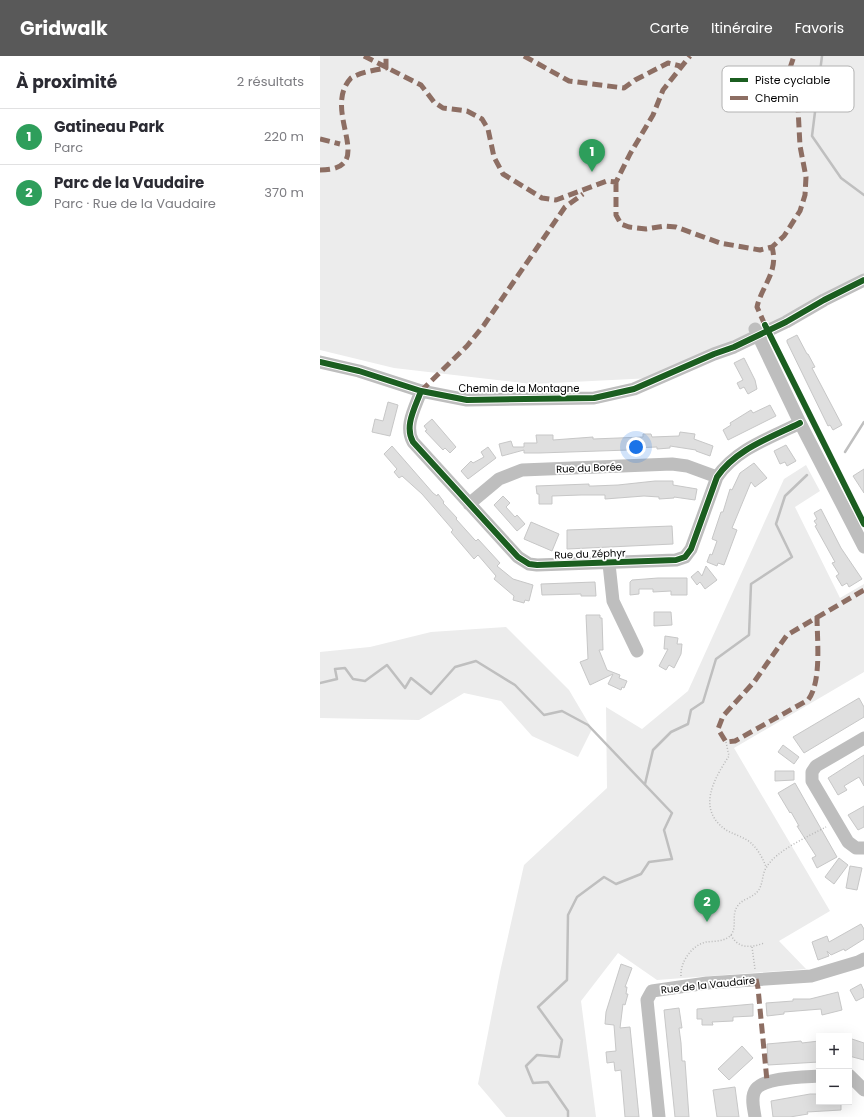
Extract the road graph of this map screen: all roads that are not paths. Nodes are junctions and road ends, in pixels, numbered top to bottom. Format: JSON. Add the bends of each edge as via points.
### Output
{"nodes":[{"id":1,"x":864,"y":280,"type":"edge"},
{"id":2,"x":757,"y":333,"type":"junction"},
{"id":3,"x":320,"y":362,"type":"edge"},
{"id":4,"x":421,"y":391,"type":"junction"},
{"id":5,"x":800,"y":423,"type":"junction"},
{"id":6,"x":717,"y":477,"type":"junction"},
{"id":7,"x":469,"y":504,"type":"junction"},
{"id":8,"x":860,"y":531,"type":"edge"},
{"id":9,"x":864,"y":546,"type":"edge"},
{"id":10,"x":609,"y":564,"type":"junction"},
{"id":11,"x":637,"y":651,"type":"dead end"},
{"id":12,"x":864,"y":738,"type":"edge"},
{"id":13,"x":864,"y":848,"type":"edge"},
{"id":14,"x":864,"y":959,"type":"edge"},
{"id":15,"x":816,"y":1076,"type":"edge"},
{"id":16,"x":852,"y":1078,"type":"edge"},
{"id":17,"x":864,"y":1090,"type":"edge"},
{"id":18,"x":659,"y":1117,"type":"edge"},
{"id":19,"x":755,"y":1117,"type":"edge"}],
"edges":[{"from":1,"to":2,"type":"street","name":"Chemin de la Montagne","via":[[786,322]]},
{"from":2,"to":4,"type":"street","name":"Chemin de la Montagne","via":[[734,347],[653,382],[594,398],[467,400]]},
{"from":2,"to":5,"type":"street"},
{"from":3,"to":4,"type":"street","name":"Chemin de la Montagne","via":[[359,371]]},
{"from":4,"to":7,"type":"street","name":"Rue du Zéphyr","via":[[410,422],[411,437]]},
{"from":5,"to":6,"type":"street","name":"Rue du Zéphyr","via":[[737,456]]},
{"from":5,"to":8,"type":"street"},
{"from":6,"to":7,"type":"street","name":"Rue du Borée","via":[[688,466],[672,464],[522,470],[498,479]]},
{"from":6,"to":10,"type":"street","name":"Rue du Zéphyr","via":[[691,549],[685,557],[676,560]]},
{"from":7,"to":10,"type":"street","name":"Rue du Zéphyr","via":[[518,557],[529,564]]},
{"from":8,"to":9,"type":"street"},
{"from":10,"to":11,"type":"street","via":[[613,601]]},
{"from":12,"to":13,"type":"street","via":[[816,766],[812,772],[812,781],[848,842],[856,848]]},
{"from":14,"to":18,"type":"street","name":"Rue de la Vaudaire","via":[[811,976],[682,986],[652,992],[647,1000]]},
{"from":15,"to":19,"type":"street","via":[[767,1081],[756,1089],[753,1097]]},
{"from":16,"to":17,"type":"street"}]}
